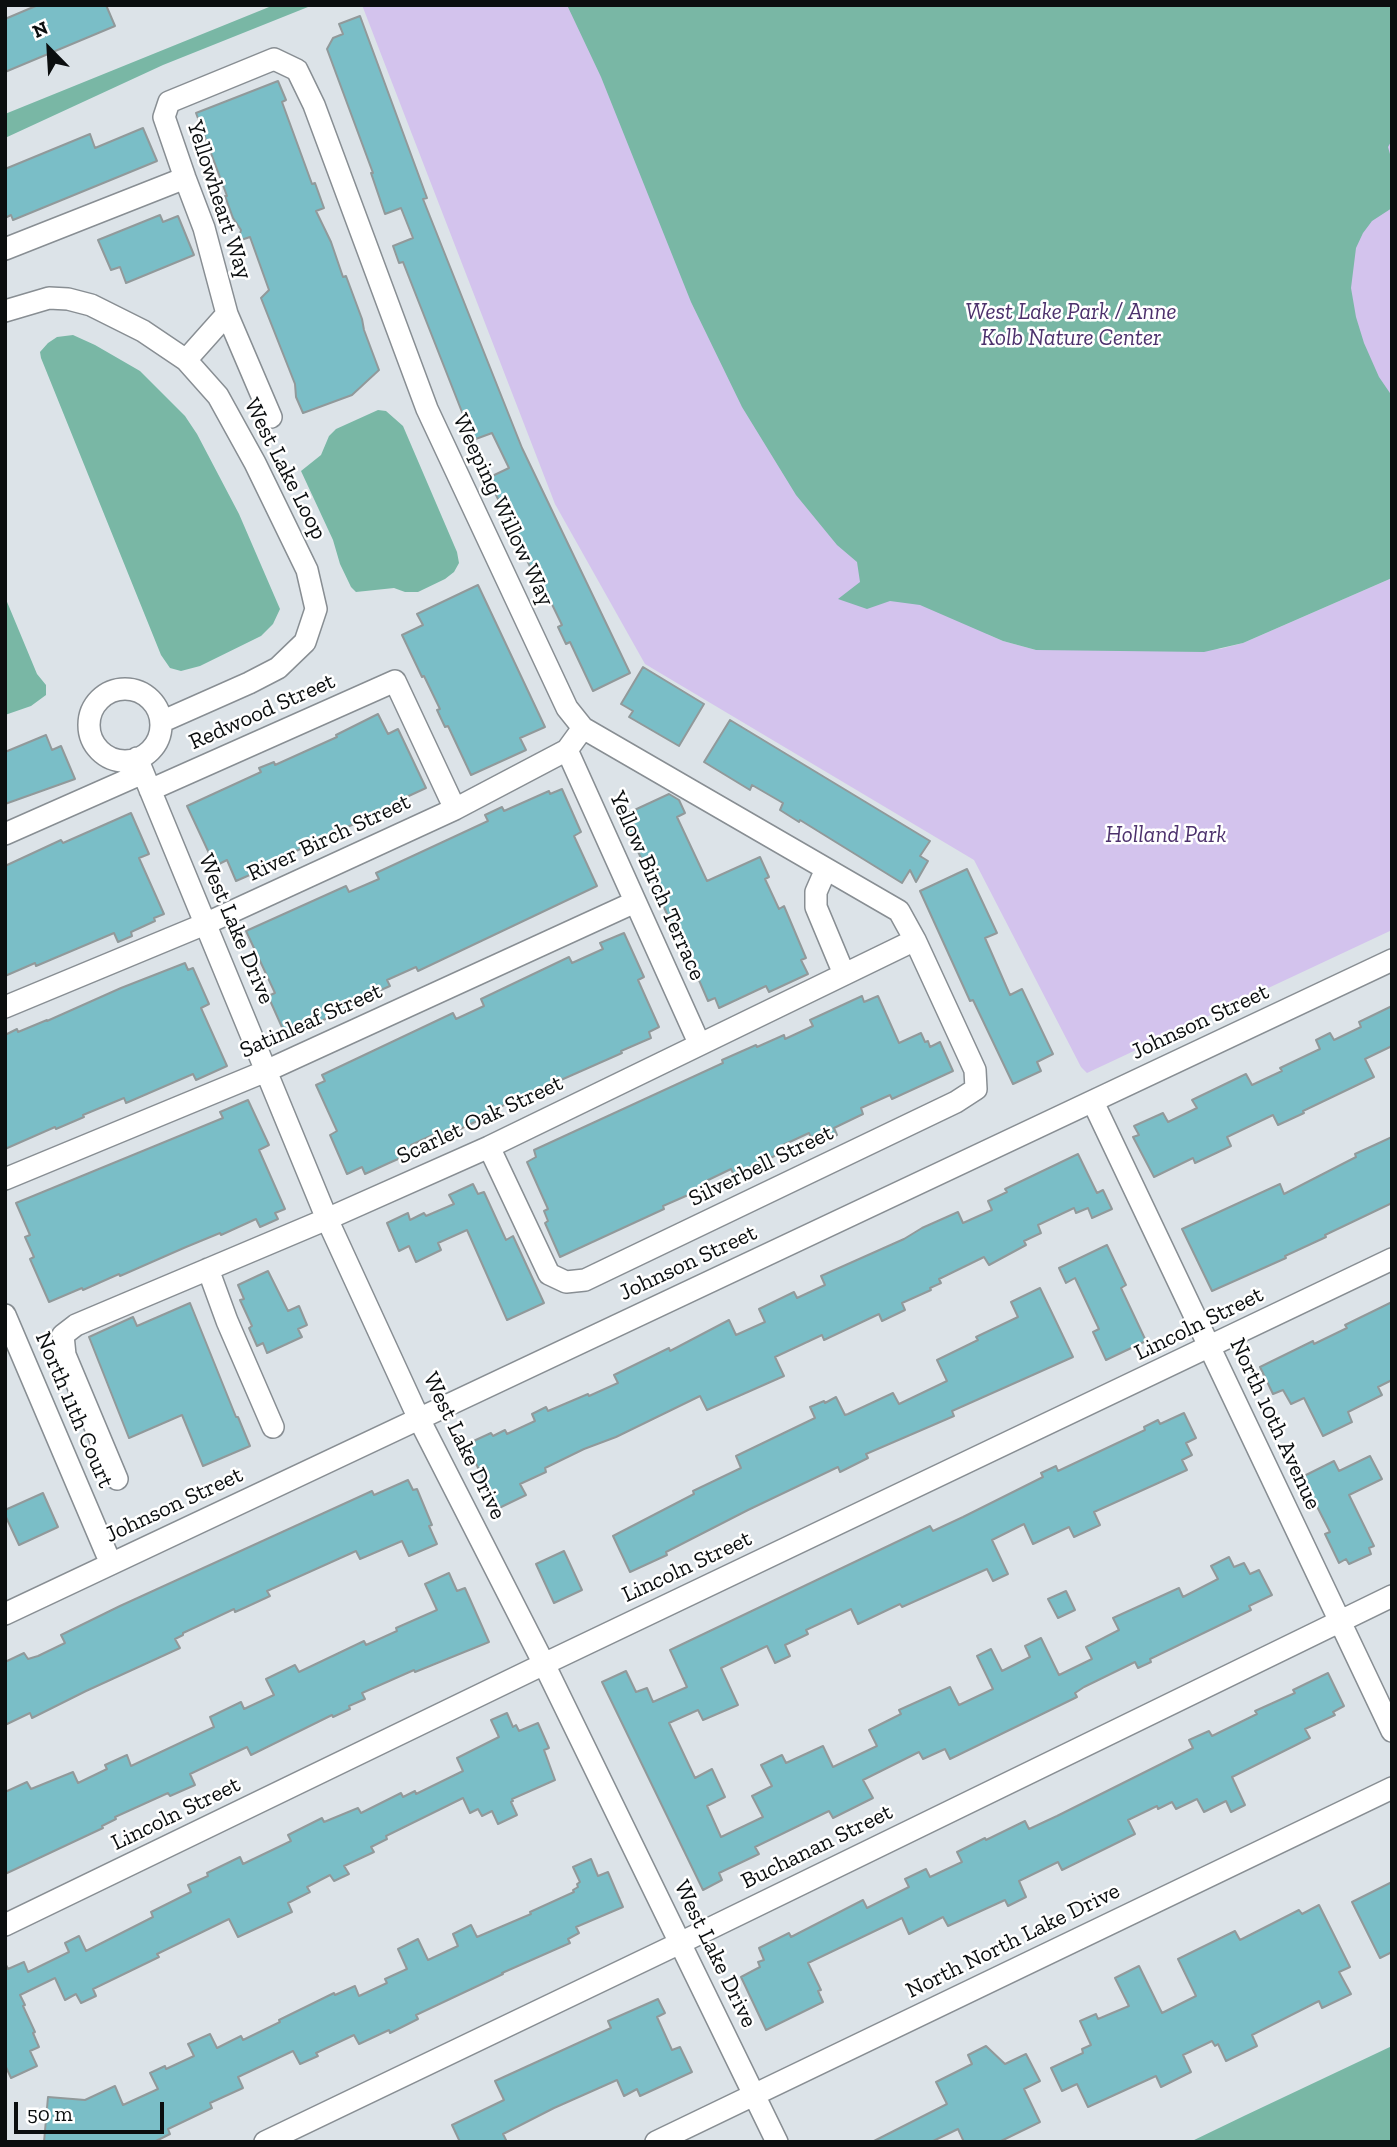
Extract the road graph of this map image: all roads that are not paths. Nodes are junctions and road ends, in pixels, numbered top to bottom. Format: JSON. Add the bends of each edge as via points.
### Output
{"nodes":[{"id":1,"x":274,"y":60,"type":"joint"},
{"id":2,"x":185,"y":178,"type":"junction"},
{"id":3,"x":5,"y":249,"type":"edge"},
{"id":4,"x":5,"y":311,"type":"edge"},
{"id":5,"x":228,"y":314,"type":"junction"},
{"id":6,"x":186,"y":360,"type":"junction"},
{"id":7,"x":271,"y":417,"type":"dead end"},
{"id":8,"x":161,"y":722,"type":"junction"},
{"id":9,"x":583,"y":728,"type":"junction"},
{"id":10,"x":567,"y":750,"type":"junction"},
{"id":11,"x":143,"y":774,"type":"junction"},
{"id":12,"x":455,"y":809,"type":"junction"},
{"id":13,"x":5,"y":834,"type":"edge"},
{"id":14,"x":826,"y":869,"type":"junction"},
{"id":15,"x":635,"y":902,"type":"junction"},
{"id":16,"x":205,"y":924,"type":"junction"},
{"id":17,"x":915,"y":940,"type":"junction"},
{"id":18,"x":1392,"y":960,"type":"edge"},
{"id":19,"x":844,"y":974,"type":"junction"},
{"id":20,"x":5,"y":1007,"type":"edge"},
{"id":21,"x":699,"y":1043,"type":"junction"},
{"id":22,"x":266,"y":1071,"type":"junction"},
{"id":23,"x":976,"y":1089,"type":"joint"},
{"id":24,"x":1093,"y":1102,"type":"junction"},
{"id":25,"x":489,"y":1146,"type":"junction"},
{"id":26,"x":5,"y":1179,"type":"edge"},
{"id":27,"x":327,"y":1219,"type":"junction"},
{"id":28,"x":1392,"y":1259,"type":"edge"},
{"id":29,"x":208,"y":1269,"type":"junction"},
{"id":30,"x":5,"y":1315,"type":"edge"},
{"id":31,"x":1210,"y":1348,"type":"junction"},
{"id":32,"x":419,"y":1419,"type":"junction"},
{"id":33,"x":273,"y":1427,"type":"dead end"},
{"id":34,"x":117,"y":1479,"type":"dead end"},
{"id":35,"x":111,"y":1563,"type":"junction"},
{"id":36,"x":1392,"y":1596,"type":"edge"},
{"id":37,"x":5,"y":1614,"type":"edge"},
{"id":38,"x":1338,"y":1622,"type":"junction"},
{"id":39,"x":544,"y":1664,"type":"junction"},
{"id":40,"x":1392,"y":1731,"type":"edge"},
{"id":41,"x":1392,"y":1788,"type":"edge"},
{"id":42,"x":5,"y":1925,"type":"edge"},
{"id":43,"x":680,"y":1943,"type":"junction"},
{"id":44,"x":755,"y":2095,"type":"junction"},
{"id":45,"x":265,"y":2142,"type":"edge"},
{"id":46,"x":656,"y":2142,"type":"edge"},
{"id":47,"x":777,"y":2142,"type":"edge"}],
"edges":[{"from":1,"to":2,"type":"street","name":"Yellowheart Way","via":[[169,102],[164,117]]},
{"from":1,"to":9,"type":"street","name":"Weeping Willow Way","via":[[297,70],[314,105],[428,409],[567,708]]},
{"from":2,"to":3,"type":"street"},
{"from":2,"to":5,"type":"street","name":"Yellowheart Way"},
{"from":4,"to":6,"type":"street","name":"West Lake Loop","via":[[49,298],[91,305],[143,331]]},
{"from":5,"to":6,"type":"street","name":"Yellowheart Way"},
{"from":5,"to":7,"type":"street","name":"Yellowheart Way"},
{"from":6,"to":8,"type":"street","name":"West Lake Loop","via":[[218,396],[255,463],[307,570],[316,609],[305,642],[278,668]]},
{"from":8,"to":11,"type":"street"},
{"from":8,"to":11,"type":"street","via":[[152,701],[133,690],[111,692],[92,710],[91,738],[98,749]]},
{"from":9,"to":10,"type":"street","name":"River Birch Street"},
{"from":9,"to":14,"type":"street","name":"Weeping Willow Way"},
{"from":10,"to":12,"type":"street","name":"River Birch Street"},
{"from":10,"to":15,"type":"street","name":"Yellow Birch Terrace"},
{"from":11,"to":12,"type":"street","name":"Redwood Street","via":[[396,681]]},
{"from":11,"to":13,"type":"street","name":"Redwood Street"},
{"from":11,"to":16,"type":"street","name":"West Lake Drive"},
{"from":12,"to":16,"type":"street","name":"River Birch Street"},
{"from":14,"to":17,"type":"street","name":"Weeping Willow Way","via":[[899,911]]},
{"from":14,"to":19,"type":"street","via":[[818,884],[816,907]]},
{"from":15,"to":21,"type":"street","name":"Yellow Birch Terrace"},
{"from":15,"to":22,"type":"street","name":"Satinleaf Street"},
{"from":16,"to":20,"type":"street","name":"River Birch Street"},
{"from":16,"to":22,"type":"street","name":"West Lake Drive"},
{"from":17,"to":19,"type":"street","name":"Scarlet Oak Street"},
{"from":17,"to":23,"type":"street","name":"Weeping Willow Way","via":[[975,1070]]},
{"from":18,"to":24,"type":"street","name":"Johnson Street"},
{"from":19,"to":21,"type":"street","name":"Scarlet Oak Street"},
{"from":21,"to":25,"type":"street","name":"Scarlet Oak Street"},
{"from":22,"to":26,"type":"street","name":"Satinleaf Street"},
{"from":22,"to":27,"type":"street","name":"West Lake Drive"},
{"from":23,"to":25,"type":"street","name":"Silverbell Street","via":[[585,1280],[566,1282],[549,1274]]},
{"from":24,"to":31,"type":"street","name":"North 10th Avenue"},
{"from":24,"to":32,"type":"street","name":"Johnson Street"},
{"from":25,"to":27,"type":"street","name":"Scarlet Oak Street"},
{"from":27,"to":29,"type":"street","name":"Scarlet Oak Street"},
{"from":27,"to":32,"type":"street","name":"West Lake Drive"},
{"from":28,"to":31,"type":"street","name":"Lincoln Street"},
{"from":29,"to":33,"type":"street"},
{"from":29,"to":34,"type":"street","name":"Scarlet Oak Street","via":[[76,1325],[63,1335],[65,1355]]},
{"from":30,"to":35,"type":"street","name":"North 11th Court"},
{"from":31,"to":38,"type":"street","name":"North 10th Avenue"},
{"from":31,"to":39,"type":"street","name":"Lincoln Street"},
{"from":32,"to":35,"type":"street","name":"Johnson Street"},
{"from":32,"to":39,"type":"street","name":"West Lake Drive"},
{"from":35,"to":37,"type":"street","name":"Johnson Street"},
{"from":36,"to":38,"type":"street","name":"Buchanan Street"},
{"from":38,"to":40,"type":"street","name":"North 10th Avenue"},
{"from":38,"to":43,"type":"street","name":"Buchanan Street"},
{"from":39,"to":42,"type":"street","name":"Lincoln Street"},
{"from":39,"to":43,"type":"street","name":"West Lake Drive"},
{"from":41,"to":44,"type":"street","name":"North North Lake Drive"},
{"from":43,"to":44,"type":"street","name":"West Lake Drive"},
{"from":43,"to":45,"type":"street","name":"Buchanan Street"},
{"from":44,"to":46,"type":"street","name":"North North Lake Drive"},
{"from":44,"to":47,"type":"street","name":"West Lake Drive"}]}
